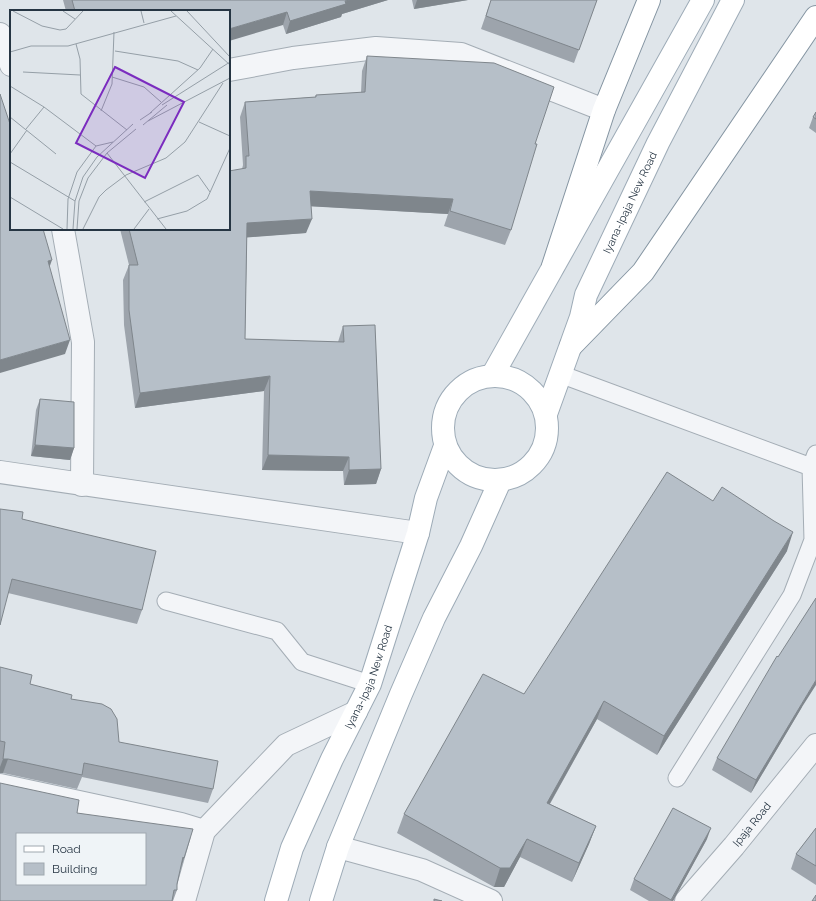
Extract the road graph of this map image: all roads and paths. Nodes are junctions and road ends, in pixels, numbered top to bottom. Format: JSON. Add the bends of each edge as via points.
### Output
{"nodes":[{"id":1,"x":649,"y":0,"type":"edge"},
{"id":2,"x":703,"y":0,"type":"edge"},
{"id":3,"x":733,"y":0,"type":"edge"},
{"id":4,"x":816,"y":17,"type":"edge"},
{"id":5,"x":0,"y":34,"type":"edge"},
{"id":6,"x":10,"y":62,"type":"edge"},
{"id":7,"x":230,"y":70,"type":"edge"},
{"id":8,"x":604,"y":110,"type":"junction"},
{"id":9,"x":63,"y":230,"type":"edge"},
{"id":10,"x":554,"y":266,"type":"junction"},
{"id":11,"x":571,"y":346,"type":"junction"},
{"id":12,"x":560,"y":374,"type":"junction"},
{"id":13,"x":492,"y":376,"type":"junction"},
{"id":14,"x":546,"y":414,"type":"junction"},
{"id":15,"x":445,"y":446,"type":"junction"},
{"id":16,"x":814,"y":461,"type":"edge"},
{"id":17,"x":0,"y":472,"type":"edge"},
{"id":18,"x":500,"y":481,"type":"junction"},
{"id":19,"x":82,"y":485,"type":"junction"},
{"id":20,"x":418,"y":533,"type":"junction"},
{"id":21,"x":166,"y":601,"type":"dead end"},
{"id":22,"x":370,"y":684,"type":"junction"},
{"id":23,"x":356,"y":712,"type":"junction"},
{"id":24,"x":816,"y":745,"type":"edge"},
{"id":25,"x":678,"y":778,"type":"dead end"},
{"id":26,"x":0,"y":785,"type":"edge"},
{"id":27,"x":204,"y":831,"type":"junction"},
{"id":28,"x":338,"y":847,"type":"junction"},
{"id":29,"x":184,"y":901,"type":"edge"},
{"id":30,"x":276,"y":901,"type":"edge"},
{"id":31,"x":321,"y":901,"type":"edge"},
{"id":32,"x":491,"y":901,"type":"edge"},
{"id":33,"x":686,"y":901,"type":"edge"}],
"edges":[{"from":1,"to":8,"type":"main road"},
{"from":2,"to":10,"type":"main road"},
{"from":3,"to":11,"type":"main road","name":"Iyana-Ipaja New Road","via":[[658,143],[612,238],[586,295],[582,317]]},
{"from":4,"to":11,"type":"main road","via":[[643,272]]},
{"from":5,"to":6,"type":"street"},
{"from":7,"to":8,"type":"street","via":[[293,58],[376,48],[461,54]]},
{"from":8,"to":10,"type":"main road"},
{"from":9,"to":19,"type":"street","via":[[83,342]]},
{"from":10,"to":13,"type":"main road"},
{"from":11,"to":12,"type":"main road","name":"Iyana-Ipaja New Road"},
{"from":12,"to":14,"type":"main road","name":"Iyana-Ipaja New Road"},
{"from":12,"to":16,"type":"lane"},
{"from":13,"to":14,"type":"main road","via":[[504,376],[525,386],[535,394]]},
{"from":13,"to":15,"type":"main road","via":[[473,381],[457,392],[446,408],[442,427]]},
{"from":14,"to":18,"type":"main road","via":[[547,432],[543,450],[532,465],[518,476]]},
{"from":15,"to":18,"type":"main road","via":[[454,462],[466,473],[483,480]]},
{"from":15,"to":20,"type":"main road","name":"Iyana-Ipaja New Road","via":[[426,498]]},
{"from":16,"to":25,"type":"lane","via":[[813,540],[792,595]]},
{"from":17,"to":19,"type":"street"},
{"from":18,"to":28,"type":"main road","via":[[471,546],[434,618]]},
{"from":19,"to":20,"type":"street"},
{"from":20,"to":22,"type":"main road","name":"Iyana-Ipaja New Road"},
{"from":21,"to":22,"type":"lane","via":[[277,631],[302,662]]},
{"from":22,"to":23,"type":"main road","name":"Iyana-Ipaja New Road"},
{"from":23,"to":27,"type":"street","via":[[286,745]]},
{"from":23,"to":30,"type":"main road","name":"Iyana-Ipaja New Road","via":[[292,848]]},
{"from":24,"to":33,"type":"street","name":"Ipaja Road"},
{"from":26,"to":27,"type":"street"},
{"from":27,"to":29,"type":"street"},
{"from":28,"to":31,"type":"main road"},
{"from":28,"to":32,"type":"street","via":[[422,870]]}]}
